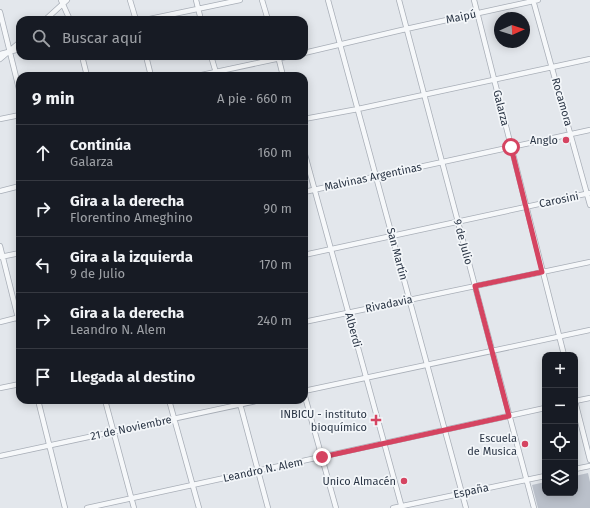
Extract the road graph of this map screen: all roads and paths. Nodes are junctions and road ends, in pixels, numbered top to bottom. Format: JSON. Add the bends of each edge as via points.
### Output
{"nodes":[{"id":1,"x":67,"y":0,"type":"edge"},
{"id":2,"x":130,"y":0,"type":"edge"},
{"id":3,"x":196,"y":0,"type":"edge"},
{"id":4,"x":240,"y":0,"type":"edge"},
{"id":5,"x":262,"y":0,"type":"edge"},
{"id":6,"x":328,"y":0,"type":"edge"},
{"id":7,"x":399,"y":0,"type":"edge"},
{"id":8,"x":474,"y":0,"type":"edge"},
{"id":9,"x":535,"y":0,"type":"edge"},
{"id":10,"x":62,"y":2,"type":"edge"},
{"id":11,"x":198,"y":9,"type":"junction"},
{"id":12,"x":0,"y":12,"type":"edge"},
{"id":13,"x":478,"y":13,"type":"junction"},
{"id":14,"x":49,"y":16,"type":"edge"},
{"id":15,"x":68,"y":16,"type":"edge"},
{"id":16,"x":135,"y":16,"type":"edge"},
{"id":17,"x":164,"y":16,"type":"edge"},
{"id":18,"x":200,"y":16,"type":"edge"},
{"id":19,"x":267,"y":16,"type":"edge"},
{"id":20,"x":406,"y":29,"type":"junction"},
{"id":21,"x":340,"y":44,"type":"junction"},
{"id":22,"x":16,"y":46,"type":"edge"},
{"id":23,"x":16,"y":50,"type":"edge"},
{"id":24,"x":9,"y":52,"type":"junction"},
{"id":25,"x":308,"y":52,"type":"edge"},
{"id":26,"x":0,"y":54,"type":"edge"},
{"id":27,"x":0,"y":59,"type":"edge"},
{"id":28,"x":83,"y":60,"type":"edge"},
{"id":29,"x":147,"y":60,"type":"edge"},
{"id":30,"x":212,"y":60,"type":"edge"},
{"id":31,"x":267,"y":60,"type":"edge"},
{"id":32,"x":279,"y":60,"type":"edge"},
{"id":33,"x":590,"y":60,"type":"edge"},
{"id":34,"x":552,"y":68,"type":"junction"},
{"id":35,"x":87,"y":72,"type":"edge"},
{"id":36,"x":150,"y":72,"type":"edge"},
{"id":37,"x":215,"y":72,"type":"edge"},
{"id":38,"x":223,"y":72,"type":"edge"},
{"id":39,"x":282,"y":72,"type":"edge"},
{"id":40,"x":16,"y":78,"type":"edge"},
{"id":41,"x":494,"y":80,"type":"junction"},
{"id":42,"x":424,"y":94,"type":"junction"},
{"id":43,"x":358,"y":108,"type":"junction"},
{"id":44,"x":16,"y":116,"type":"edge"},
{"id":45,"x":308,"y":118,"type":"edge"},
{"id":46,"x":0,"y":119,"type":"edge"},
{"id":47,"x":590,"y":130,"type":"edge"},
{"id":48,"x":570,"y":134,"type":"junction"},
{"id":49,"x":511,"y":147,"type":"junction"},
{"id":50,"x":442,"y":162,"type":"junction"},
{"id":51,"x":308,"y":166,"type":"edge"},
{"id":52,"x":376,"y":176,"type":"junction"},
{"id":53,"x":16,"y":187,"type":"edge"},
{"id":54,"x":314,"y":189,"type":"junction"},
{"id":55,"x":0,"y":191,"type":"edge"},
{"id":56,"x":308,"y":191,"type":"edge"},
{"id":57,"x":588,"y":194,"type":"edge"},
{"id":58,"x":590,"y":205,"type":"edge"},
{"id":59,"x":526,"y":207,"type":"junction"},
{"id":60,"x":458,"y":222,"type":"junction"},
{"id":61,"x":392,"y":236,"type":"junction"},
{"id":62,"x":0,"y":246,"type":"edge"},
{"id":63,"x":331,"y":250,"type":"junction"},
{"id":64,"x":16,"y":254,"type":"edge"},
{"id":65,"x":308,"y":255,"type":"edge"},
{"id":66,"x":1,"y":257,"type":"edge"},
{"id":67,"x":590,"y":262,"type":"edge"},
{"id":68,"x":542,"y":272,"type":"junction"},
{"id":69,"x":475,"y":286,"type":"junction"},
{"id":70,"x":409,"y":300,"type":"junction"},
{"id":71,"x":16,"y":308,"type":"edge"},
{"id":72,"x":348,"y":313,"type":"junction"},
{"id":73,"x":16,"y":319,"type":"edge"},
{"id":74,"x":308,"y":321,"type":"edge"},
{"id":75,"x":0,"y":322,"type":"edge"},
{"id":76,"x":590,"y":330,"type":"edge"},
{"id":77,"x":559,"y":337,"type":"junction"},
{"id":78,"x":492,"y":351,"type":"junction"},
{"id":79,"x":563,"y":352,"type":"edge"},
{"id":80,"x":427,"y":365,"type":"junction"},
{"id":81,"x":366,"y":378,"type":"junction"},
{"id":82,"x":16,"y":385,"type":"edge"},
{"id":83,"x":0,"y":388,"type":"edge"},
{"id":84,"x":308,"y":391,"type":"edge"},
{"id":85,"x":590,"y":398,"type":"edge"},
{"id":86,"x":578,"y":400,"type":"edge"},
{"id":87,"x":39,"y":404,"type":"edge"},
{"id":88,"x":106,"y":404,"type":"edge"},
{"id":89,"x":170,"y":404,"type":"edge"},
{"id":90,"x":231,"y":404,"type":"edge"},
{"id":91,"x":240,"y":404,"type":"edge"},
{"id":92,"x":307,"y":404,"type":"edge"},
{"id":93,"x":542,"y":409,"type":"edge"},
{"id":94,"x":578,"y":413,"type":"edge"},
{"id":95,"x":509,"y":416,"type":"junction"},
{"id":96,"x":174,"y":419,"type":"junction"},
{"id":97,"x":445,"y":430,"type":"junction"},
{"id":98,"x":113,"y":431,"type":"junction"},
{"id":99,"x":384,"y":443,"type":"junction"},
{"id":100,"x":50,"y":445,"type":"junction"},
{"id":101,"x":0,"y":456,"type":"edge"},
{"id":102,"x":322,"y":457,"type":"junction"},
{"id":103,"x":590,"y":460,"type":"edge"},
{"id":104,"x":590,"y":466,"type":"edge"},
{"id":105,"x":578,"y":468,"type":"edge"},
{"id":106,"x":258,"y":471,"type":"junction"},
{"id":107,"x":542,"y":477,"type":"edge"},
{"id":108,"x":526,"y":480,"type":"junction"},
{"id":109,"x":193,"y":485,"type":"junction"},
{"id":110,"x":462,"y":493,"type":"junction"},
{"id":111,"x":132,"y":498,"type":"junction"},
{"id":112,"x":402,"y":507,"type":"edge"},
{"id":113,"x":65,"y":508,"type":"edge"},
{"id":114,"x":88,"y":508,"type":"edge"},
{"id":115,"x":134,"y":508,"type":"edge"},
{"id":116,"x":199,"y":508,"type":"edge"},
{"id":117,"x":268,"y":508,"type":"edge"},
{"id":118,"x":336,"y":508,"type":"edge"},
{"id":119,"x":393,"y":508,"type":"edge"},
{"id":120,"x":466,"y":508,"type":"edge"},
{"id":121,"x":534,"y":508,"type":"edge"}],
"edges":[{"from":1,"to":10,"type":"street"},
{"from":2,"to":16,"type":"street"},
{"from":3,"to":11,"type":"street"},
{"from":4,"to":11,"type":"street"},
{"from":5,"to":19,"type":"street"},
{"from":6,"to":21,"type":"street","name":"San Martín"},
{"from":7,"to":20,"type":"street","name":"9 de Julio"},
{"from":8,"to":13,"type":"street","name":"Galarza"},
{"from":9,"to":13,"type":"street","name":"Maipú"},
{"from":9,"to":34,"type":"street","name":"Rocamora"},
{"from":10,"to":14,"type":"street"},
{"from":10,"to":15,"type":"street"},
{"from":11,"to":17,"type":"street"},
{"from":11,"to":18,"type":"street"},
{"from":12,"to":24,"type":"street"},
{"from":13,"to":20,"type":"street","name":"Maipú"},
{"from":13,"to":41,"type":"street","name":"Galarza"},
{"from":20,"to":21,"type":"street","name":"Maipú"},
{"from":20,"to":42,"type":"street","name":"9 de Julio"},
{"from":21,"to":25,"type":"street","name":"Maipú"},
{"from":21,"to":43,"type":"street","name":"San Martín"},
{"from":22,"to":24,"type":"street"},
{"from":23,"to":24,"type":"street"},
{"from":24,"to":26,"type":"street"},
{"from":24,"to":27,"type":"street"},
{"from":24,"to":40,"type":"street"},
{"from":28,"to":35,"type":"street"},
{"from":29,"to":36,"type":"street"},
{"from":30,"to":37,"type":"street"},
{"from":31,"to":38,"type":"street"},
{"from":32,"to":39,"type":"street"},
{"from":33,"to":34,"type":"street"},
{"from":34,"to":41,"type":"street"},
{"from":34,"to":48,"type":"street","name":"Rocamora"},
{"from":41,"to":42,"type":"street"},
{"from":41,"to":49,"type":"street","name":"Galarza"},
{"from":42,"to":43,"type":"street"},
{"from":42,"to":50,"type":"street","name":"9 de Julio"},
{"from":43,"to":45,"type":"street"},
{"from":43,"to":52,"type":"street","name":"San Martín"},
{"from":44,"to":46,"type":"street"},
{"from":47,"to":48,"type":"street","name":"Malvinas Argentinas"},
{"from":48,"to":49,"type":"street","name":"Malvinas Argentinas"},
{"from":48,"to":57,"type":"street","name":"Rocamora"},
{"from":49,"to":50,"type":"street","name":"Malvinas Argentinas"},
{"from":49,"to":59,"type":"street","name":"Galarza"},
{"from":50,"to":52,"type":"street","name":"Malvinas Argentinas"},
{"from":50,"to":60,"type":"street","name":"9 de Julio"},
{"from":51,"to":54,"type":"street","name":"Alberdi"},
{"from":52,"to":54,"type":"street","name":"Malvinas Argentinas"},
{"from":52,"to":61,"type":"street","name":"San Martín"},
{"from":53,"to":55,"type":"street"},
{"from":54,"to":56,"type":"street","name":"Malvinas Argentinas"},
{"from":54,"to":63,"type":"street","name":"Alberdi"},
{"from":57,"to":58,"type":"street","name":"Rocamora"},
{"from":57,"to":59,"type":"street","name":"Carosini"},
{"from":59,"to":60,"type":"street","name":"Carosini"},
{"from":59,"to":68,"type":"street","name":"Galarza"},
{"from":60,"to":61,"type":"street","name":"Carosini"},
{"from":60,"to":69,"type":"street","name":"9 de Julio"},
{"from":61,"to":63,"type":"street","name":"Carosini"},
{"from":61,"to":70,"type":"street","name":"San Martín"},
{"from":62,"to":66,"type":"street"},
{"from":63,"to":65,"type":"street","name":"Carosini"},
{"from":63,"to":72,"type":"street","name":"Alberdi"},
{"from":64,"to":66,"type":"street"},
{"from":66,"to":71,"type":"street"},
{"from":67,"to":68,"type":"street","name":"Rivadavia"},
{"from":68,"to":69,"type":"street","name":"Rivadavia"},
{"from":68,"to":77,"type":"street","name":"Galarza"},
{"from":69,"to":70,"type":"street","name":"Rivadavia"},
{"from":69,"to":78,"type":"street","name":"9 de Julio"},
{"from":70,"to":72,"type":"street","name":"Rivadavia"},
{"from":70,"to":80,"type":"street","name":"San Martín"},
{"from":72,"to":74,"type":"street","name":"Rivadavia"},
{"from":72,"to":81,"type":"street","name":"Alberdi"},
{"from":73,"to":75,"type":"street"},
{"from":76,"to":77,"type":"street"},
{"from":77,"to":78,"type":"street"},
{"from":77,"to":79,"type":"street","name":"Galarza"},
{"from":78,"to":80,"type":"street"},
{"from":78,"to":95,"type":"street","name":"9 de Julio"},
{"from":80,"to":81,"type":"street"},
{"from":80,"to":97,"type":"street","name":"San Martín"},
{"from":81,"to":84,"type":"street"},
{"from":81,"to":99,"type":"street","name":"Alberdi"},
{"from":82,"to":83,"type":"street"},
{"from":85,"to":86,"type":"street"},
{"from":87,"to":100,"type":"street"},
{"from":88,"to":98,"type":"street"},
{"from":89,"to":96,"type":"street"},
{"from":90,"to":96,"type":"street","name":"21 de Noviembre"},
{"from":91,"to":106,"type":"street"},
{"from":92,"to":102,"type":"street"},
{"from":93,"to":95,"type":"street","name":"Leandro N. Alem"},
{"from":94,"to":103,"type":"street"},
{"from":95,"to":97,"type":"street","name":"Leandro N. Alem"},
{"from":95,"to":108,"type":"street","name":"9 de Julio"},
{"from":96,"to":98,"type":"street","name":"21 de Noviembre"},
{"from":96,"to":109,"type":"street"},
{"from":97,"to":99,"type":"street","name":"Leandro N. Alem"},
{"from":97,"to":110,"type":"street","name":"San Martín"},
{"from":98,"to":100,"type":"street","name":"21 de Noviembre"},
{"from":98,"to":111,"type":"street"},
{"from":99,"to":102,"type":"street","name":"Leandro N. Alem"},
{"from":99,"to":112,"type":"street","name":"Alberdi"},
{"from":100,"to":101,"type":"street","name":"21 de Noviembre"},
{"from":100,"to":113,"type":"street"},
{"from":102,"to":106,"type":"street","name":"Leandro N. Alem"},
{"from":102,"to":118,"type":"street"},
{"from":104,"to":105,"type":"street"},
{"from":106,"to":109,"type":"street","name":"Leandro N. Alem"},
{"from":106,"to":117,"type":"street"},
{"from":107,"to":108,"type":"street","name":"España"},
{"from":108,"to":110,"type":"street","name":"España"},
{"from":108,"to":121,"type":"street","name":"9 de Julio"},
{"from":109,"to":111,"type":"street","name":"Leandro N. Alem"},
{"from":109,"to":116,"type":"street"},
{"from":110,"to":112,"type":"street","name":"España"},
{"from":110,"to":120,"type":"street","name":"San Martín"},
{"from":111,"to":114,"type":"street","name":"Leandro N. Alem"},
{"from":111,"to":115,"type":"street"},
{"from":112,"to":119,"type":"street","name":"España"}]}
